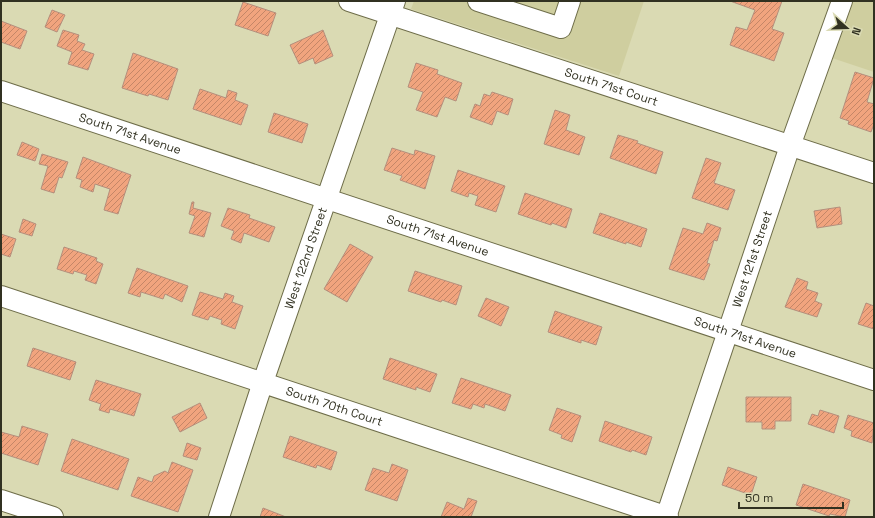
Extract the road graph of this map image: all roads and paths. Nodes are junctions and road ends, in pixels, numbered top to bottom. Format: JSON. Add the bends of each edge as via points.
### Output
{"nodes":[{"id":1,"x":349,"y":1,"type":"edge"},
{"id":2,"x":478,"y":1,"type":"edge"},
{"id":3,"x":570,"y":1,"type":"edge"},
{"id":4,"x":842,"y":1,"type":"edge"},
{"id":5,"x":501,"y":4,"type":"edge"},
{"id":6,"x":393,"y":8,"type":"edge"},
{"id":7,"x":1,"y":92,"type":"edge"},
{"id":8,"x":790,"y":146,"type":"junction"},
{"id":9,"x":874,"y":174,"type":"edge"},
{"id":10,"x":326,"y":199,"type":"junction"},
{"id":11,"x":1,"y":296,"type":"edge"},
{"id":12,"x":728,"y":332,"type":"junction"},
{"id":13,"x":874,"y":380,"type":"edge"},
{"id":14,"x":263,"y":382,"type":"junction"},
{"id":15,"x":1,"y":500,"type":"edge"},
{"id":16,"x":53,"y":517,"type":"edge"},
{"id":17,"x":219,"y":517,"type":"edge"},
{"id":18,"x":666,"y":517,"type":"edge"}],
"edges":[{"from":1,"to":6,"type":"street","name":"South 71st Court"},
{"from":2,"to":5,"type":"street"},
{"from":3,"to":5,"type":"street","via":[[561,28]]},
{"from":4,"to":8,"type":"street","name":"West 121st Street"},
{"from":6,"to":8,"type":"street","name":"South 71st Court"},
{"from":6,"to":10,"type":"street","name":"West 122nd Street"},
{"from":7,"to":10,"type":"street","name":"South 71st Avenue"},
{"from":8,"to":9,"type":"street","name":"South 71st Court"},
{"from":8,"to":12,"type":"street","name":"West 121st Street"},
{"from":10,"to":12,"type":"street","name":"South 71st Avenue"},
{"from":10,"to":14,"type":"street","name":"West 122nd Street"},
{"from":11,"to":14,"type":"street","name":"South 70th Court"},
{"from":12,"to":13,"type":"street","name":"South 71st Avenue"},
{"from":12,"to":18,"type":"street","name":"West 121st Street"},
{"from":14,"to":17,"type":"street","name":"West 122nd Street"},
{"from":14,"to":18,"type":"street","name":"South 70th Court"},
{"from":15,"to":16,"type":"street"}]}
